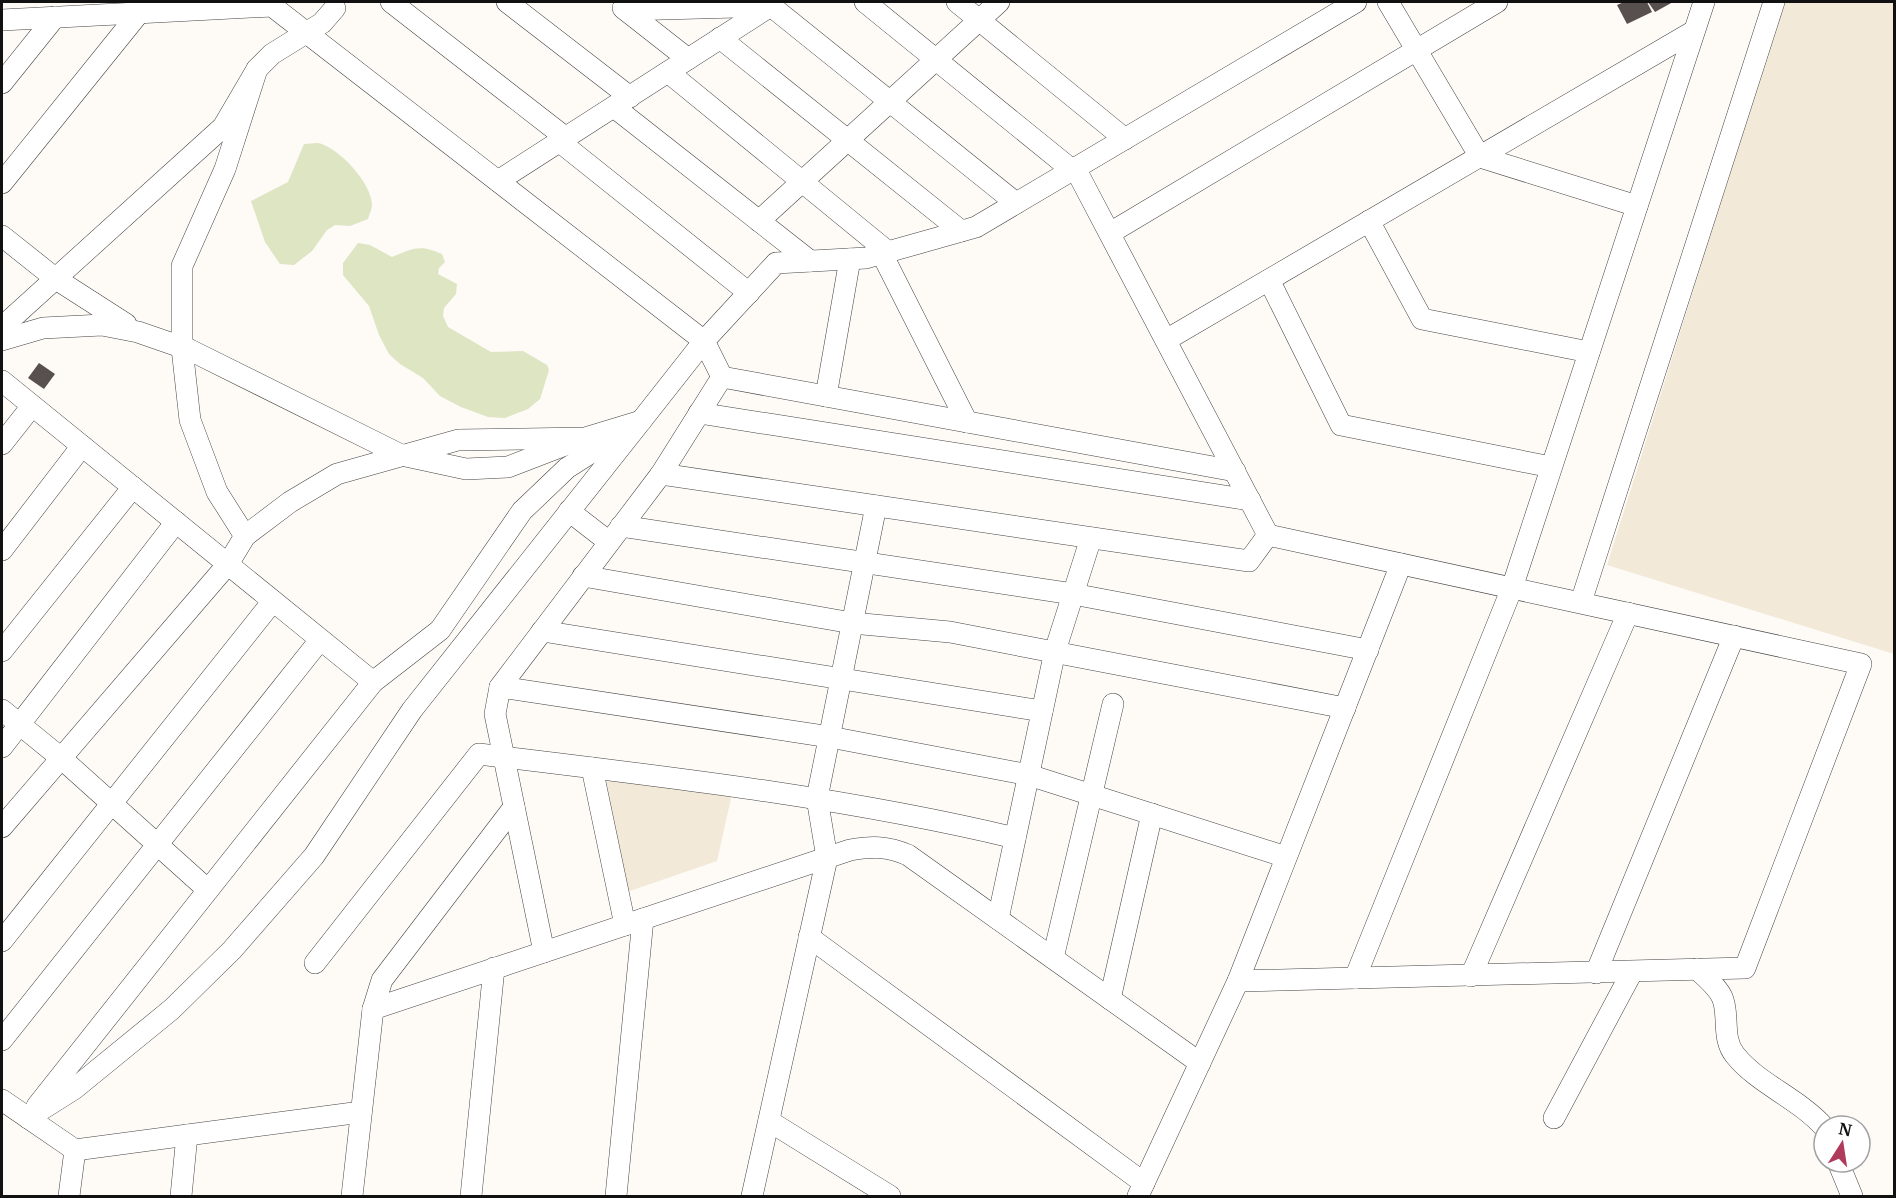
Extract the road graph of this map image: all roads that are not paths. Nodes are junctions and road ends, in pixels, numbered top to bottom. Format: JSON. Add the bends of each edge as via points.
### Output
{"nodes":[{"id":1,"x":391,"y":2,"type":"edge"},
{"id":2,"x":507,"y":2,"type":"edge"},
{"id":3,"x":865,"y":2,"type":"edge"},
{"id":4,"x":957,"y":2,"type":"edge"},
{"id":5,"x":999,"y":2,"type":"edge"},
{"id":6,"x":1356,"y":2,"type":"edge"},
{"id":7,"x":1388,"y":2,"type":"edge"},
{"id":8,"x":1497,"y":2,"type":"edge"},
{"id":9,"x":1704,"y":2,"type":"edge"},
{"id":10,"x":1774,"y":2,"type":"edge"},
{"id":11,"x":774,"y":4,"type":"edge"},
{"id":12,"x":234,"y":5,"type":"edge"},
{"id":13,"x":336,"y":5,"type":"edge"},
{"id":14,"x":172,"y":6,"type":"edge"},
{"id":15,"x":620,"y":6,"type":"edge"},
{"id":16,"x":139,"y":13,"type":"junction"},
{"id":17,"x":54,"y":17,"type":"junction"},
{"id":18,"x":2,"y":20,"type":"edge"},
{"id":19,"x":979,"y":20,"type":"junction"},
{"id":20,"x":1694,"y":31,"type":"junction"},
{"id":21,"x":305,"y":32,"type":"junction"},
{"id":22,"x":720,"y":38,"type":"junction"},
{"id":23,"x":326,"y":48,"type":"junction"},
{"id":24,"x":1416,"y":50,"type":"junction"},
{"id":25,"x":688,"y":59,"type":"junction"},
{"id":26,"x":936,"y":59,"type":"junction"},
{"id":27,"x":257,"y":69,"type":"junction"},
{"id":28,"x":668,"y":72,"type":"junction"},
{"id":29,"x":2,"y":84,"type":"edge"},
{"id":30,"x":890,"y":101,"type":"junction"},
{"id":31,"x":622,"y":102,"type":"junction"},
{"id":32,"x":1125,"y":139,"type":"junction"},
{"id":33,"x":563,"y":140,"type":"junction"},
{"id":34,"x":848,"y":140,"type":"junction"},
{"id":35,"x":1480,"y":157,"type":"junction"},
{"id":36,"x":1074,"y":169,"type":"junction"},
{"id":37,"x":802,"y":181,"type":"junction"},
{"id":38,"x":498,"y":182,"type":"junction"},
{"id":39,"x":2,"y":183,"type":"edge"},
{"id":40,"x":1016,"y":203,"type":"junction"},
{"id":41,"x":1637,"y":206,"type":"junction"},
{"id":42,"x":759,"y":221,"type":"junction"},
{"id":43,"x":1369,"y":221,"type":"junction"},
{"id":44,"x":962,"y":231,"type":"junction"},
{"id":45,"x":1110,"y":233,"type":"junction"},
{"id":46,"x":2,"y":236,"type":"edge"},
{"id":47,"x":885,"y":253,"type":"junction"},
{"id":48,"x":850,"y":259,"type":"junction"},
{"id":49,"x":810,"y":261,"type":"junction"},
{"id":50,"x":56,"y":279,"type":"junction"},
{"id":51,"x":1269,"y":280,"type":"junction"},
{"id":52,"x":749,"y":293,"type":"junction"},
{"id":53,"x":2,"y":327,"type":"edge"},
{"id":54,"x":138,"y":332,"type":"junction"},
{"id":55,"x":2,"y":340,"type":"edge"},
{"id":56,"x":1166,"y":340,"type":"junction"},
{"id":57,"x":704,"y":341,"type":"junction"},
{"id":58,"x":182,"y":348,"type":"junction"},
{"id":59,"x":1589,"y":352,"type":"junction"},
{"id":60,"x":722,"y":377,"type":"junction"},
{"id":61,"x":2,"y":381,"type":"edge"},
{"id":62,"x":826,"y":396,"type":"junction"},
{"id":63,"x":32,"y":406,"type":"junction"},
{"id":64,"x":699,"y":413,"type":"junction"},
{"id":65,"x":641,"y":421,"type":"junction"},
{"id":66,"x":967,"y":422,"type":"junction"},
{"id":67,"x":585,"y":438,"type":"junction"},
{"id":68,"x":2,"y":444,"type":"edge"},
{"id":69,"x":82,"y":446,"type":"junction"},
{"id":70,"x":401,"y":455,"type":"junction"},
{"id":71,"x":1551,"y":467,"type":"junction"},
{"id":72,"x":1234,"y":471,"type":"junction"},
{"id":73,"x":661,"y":474,"type":"junction"},
{"id":74,"x":133,"y":487,"type":"junction"},
{"id":75,"x":1250,"y":500,"type":"junction"},
{"id":76,"x":876,"y":506,"type":"junction"},
{"id":77,"x":570,"y":511,"type":"junction"},
{"id":78,"x":176,"y":522,"type":"junction"},
{"id":79,"x":615,"y":534,"type":"junction"},
{"id":80,"x":245,"y":536,"type":"junction"},
{"id":81,"x":1268,"y":536,"type":"junction"},
{"id":82,"x":1091,"y":538,"type":"junction"},
{"id":83,"x":2,"y":550,"type":"edge"},
{"id":84,"x":228,"y":564,"type":"junction"},
{"id":85,"x":864,"y":564,"type":"junction"},
{"id":86,"x":1401,"y":564,"type":"junction"},
{"id":87,"x":583,"y":576,"type":"junction"},
{"id":88,"x":1512,"y":588,"type":"junction"},
{"id":89,"x":1073,"y":594,"type":"junction"},
{"id":90,"x":273,"y":601,"type":"junction"},
{"id":91,"x":1581,"y":602,"type":"junction"},
{"id":92,"x":1628,"y":613,"type":"junction"},
{"id":93,"x":852,"y":623,"type":"junction"},
{"id":94,"x":542,"y":631,"type":"junction"},
{"id":95,"x":1734,"y":636,"type":"junction"},
{"id":96,"x":321,"y":640,"type":"junction"},
{"id":97,"x":1368,"y":650,"type":"junction"},
{"id":98,"x":2,"y":651,"type":"edge"},
{"id":99,"x":1055,"y":651,"type":"junction"},
{"id":100,"x":841,"y":679,"type":"junction"},
{"id":101,"x":373,"y":682,"type":"junction"},
{"id":102,"x":500,"y":687,"type":"junction"},
{"id":103,"x":1113,"y":704,"type":"dead end"},
{"id":104,"x":1345,"y":708,"type":"junction"},
{"id":105,"x":2,"y":710,"type":"edge"},
{"id":106,"x":1042,"y":711,"type":"junction"},
{"id":107,"x":20,"y":724,"type":"junction"},
{"id":108,"x":830,"y":737,"type":"junction"},
{"id":109,"x":2,"y":747,"type":"edge"},
{"id":110,"x":504,"y":757,"type":"junction"},
{"id":111,"x":61,"y":758,"type":"junction"},
{"id":112,"x":592,"y":768,"type":"junction"},
{"id":113,"x":1029,"y":775,"type":"junction"},
{"id":114,"x":1090,"y":795,"type":"junction"},
{"id":115,"x":817,"y":798,"type":"junction"},
{"id":116,"x":112,"y":803,"type":"junction"},
{"id":117,"x":514,"y":807,"type":"junction"},
{"id":118,"x":1152,"y":814,"type":"junction"},
{"id":119,"x":2,"y":826,"type":"edge"},
{"id":120,"x":1015,"y":838,"type":"junction"},
{"id":121,"x":158,"y":844,"type":"junction"},
{"id":122,"x":1287,"y":857,"type":"junction"},
{"id":123,"x":827,"y":858,"type":"junction"},
{"id":124,"x":208,"y":890,"type":"junction"},
{"id":125,"x":998,"y":919,"type":"junction"},
{"id":126,"x":634,"y":922,"type":"junction"},
{"id":127,"x":809,"y":938,"type":"junction"},
{"id":128,"x":2,"y":941,"type":"edge"},
{"id":129,"x":544,"y":952,"type":"junction"},
{"id":130,"x":1053,"y":958,"type":"junction"},
{"id":131,"x":315,"y":963,"type":"dead end"},
{"id":132,"x":494,"y":968,"type":"junction"},
{"id":133,"x":1697,"y":969,"type":"junction"},
{"id":134,"x":1632,"y":972,"type":"junction"},
{"id":135,"x":1596,"y":973,"type":"junction"},
{"id":136,"x":1472,"y":976,"type":"junction"},
{"id":137,"x":1355,"y":978,"type":"junction"},
{"id":138,"x":1238,"y":981,"type":"junction"},
{"id":139,"x":1110,"y":999,"type":"junction"},
{"id":140,"x":373,"y":1008,"type":"junction"},
{"id":141,"x":2,"y":1040,"type":"edge"},
{"id":142,"x":1200,"y":1063,"type":"junction"},
{"id":143,"x":2,"y":1100,"type":"edge"},
{"id":144,"x":361,"y":1112,"type":"junction"},
{"id":145,"x":1812,"y":1114,"type":"edge"},
{"id":146,"x":28,"y":1118,"type":"junction"},
{"id":147,"x":1554,"y":1118,"type":"dead end"},
{"id":148,"x":769,"y":1121,"type":"junction"},
{"id":149,"x":187,"y":1135,"type":"junction"},
{"id":150,"x":75,"y":1150,"type":"junction"},
{"id":151,"x":1843,"y":1174,"type":"edge"},
{"id":152,"x":1141,"y":1190,"type":"edge"},
{"id":153,"x":881,"y":1194,"type":"edge"},
{"id":154,"x":69,"y":1197,"type":"edge"},
{"id":155,"x":181,"y":1197,"type":"edge"},
{"id":156,"x":352,"y":1197,"type":"edge"},
{"id":157,"x":471,"y":1197,"type":"edge"},
{"id":158,"x":616,"y":1197,"type":"edge"},
{"id":159,"x":752,"y":1197,"type":"edge"},
{"id":160,"x":1852,"y":1197,"type":"edge"}],
"edges":[{"from":1,"to":33,"type":"street"},
{"from":2,"to":31,"type":"street"},
{"from":3,"to":26,"type":"street"},
{"from":4,"to":19,"type":"street"},
{"from":5,"to":19,"type":"street"},
{"from":6,"to":32,"type":"street"},
{"from":7,"to":24,"type":"street"},
{"from":8,"to":24,"type":"street"},
{"from":9,"to":20,"type":"street"},
{"from":10,"to":91,"type":"street"},
{"from":11,"to":15,"type":"street"},
{"from":11,"to":22,"type":"street"},
{"from":11,"to":30,"type":"street"},
{"from":12,"to":14,"type":"street"},
{"from":12,"to":21,"type":"street","via":[[272,6]]},
{"from":13,"to":21,"type":"street","via":[[322,23]]},
{"from":13,"to":23,"type":"street"},
{"from":14,"to":16,"type":"street"},
{"from":15,"to":25,"type":"street"},
{"from":16,"to":17,"type":"street"},
{"from":16,"to":39,"type":"street"},
{"from":17,"to":18,"type":"street"},
{"from":17,"to":29,"type":"street"},
{"from":19,"to":26,"type":"street"},
{"from":19,"to":32,"type":"street"},
{"from":20,"to":35,"type":"street"},
{"from":20,"to":41,"type":"street"},
{"from":21,"to":23,"type":"street"},
{"from":21,"to":27,"type":"street"},
{"from":22,"to":25,"type":"street"},
{"from":22,"to":34,"type":"street"},
{"from":23,"to":38,"type":"street"},
{"from":24,"to":35,"type":"street"},
{"from":24,"to":45,"type":"street"},
{"from":25,"to":28,"type":"street"},
{"from":26,"to":30,"type":"street"},
{"from":26,"to":36,"type":"street"},
{"from":27,"to":50,"type":"street","via":[[223,127]]},
{"from":27,"to":58,"type":"street","via":[[225,169],[182,266]]},
{"from":28,"to":31,"type":"street"},
{"from":28,"to":37,"type":"street"},
{"from":30,"to":34,"type":"street"},
{"from":30,"to":40,"type":"street"},
{"from":31,"to":33,"type":"street"},
{"from":31,"to":42,"type":"street"},
{"from":32,"to":36,"type":"street"},
{"from":33,"to":38,"type":"street"},
{"from":33,"to":52,"type":"street"},
{"from":34,"to":37,"type":"street"},
{"from":34,"to":44,"type":"street"},
{"from":35,"to":41,"type":"street"},
{"from":35,"to":43,"type":"street"},
{"from":36,"to":40,"type":"street"},
{"from":36,"to":45,"type":"street"},
{"from":37,"to":42,"type":"street"},
{"from":37,"to":47,"type":"street"},
{"from":38,"to":57,"type":"street"},
{"from":40,"to":44,"type":"street"},
{"from":41,"to":59,"type":"street"},
{"from":42,"to":49,"type":"street"},
{"from":43,"to":51,"type":"street"},
{"from":43,"to":59,"type":"street","via":[[1422,319]]},
{"from":44,"to":47,"type":"street"},
{"from":45,"to":56,"type":"street"},
{"from":46,"to":50,"type":"street"},
{"from":47,"to":48,"type":"street"},
{"from":47,"to":66,"type":"street"},
{"from":48,"to":49,"type":"street"},
{"from":48,"to":62,"type":"street"},
{"from":49,"to":52,"type":"street","via":[[776,263]]},
{"from":50,"to":53,"type":"street"},
{"from":50,"to":54,"type":"street"},
{"from":51,"to":56,"type":"street"},
{"from":51,"to":71,"type":"street","via":[[1341,425]]},
{"from":52,"to":57,"type":"street"},
{"from":54,"to":55,"type":"street","via":[[102,325],[43,328]]},
{"from":54,"to":58,"type":"street"},
{"from":56,"to":72,"type":"street"},
{"from":57,"to":60,"type":"street"},
{"from":57,"to":65,"type":"street"},
{"from":58,"to":70,"type":"street"},
{"from":58,"to":80,"type":"street","via":[[190,420],[217,492]]},
{"from":59,"to":71,"type":"street"},
{"from":60,"to":62,"type":"street"},
{"from":60,"to":64,"type":"street"},
{"from":61,"to":63,"type":"street"},
{"from":62,"to":66,"type":"street"},
{"from":63,"to":68,"type":"street"},
{"from":63,"to":69,"type":"street"},
{"from":64,"to":73,"type":"street"},
{"from":64,"to":75,"type":"street"},
{"from":65,"to":67,"type":"street"},
{"from":65,"to":77,"type":"street"},
{"from":65,"to":101,"type":"street","via":[[567,468],[522,511],[440,630]]},
{"from":66,"to":72,"type":"street"},
{"from":67,"to":70,"type":"street","via":[[458,440]]},
{"from":67,"to":70,"type":"street","via":[[508,467],[466,469]]},
{"from":69,"to":74,"type":"street"},
{"from":69,"to":83,"type":"street"},
{"from":70,"to":80,"type":"street","via":[[336,474]]},
{"from":71,"to":88,"type":"street"},
{"from":72,"to":75,"type":"street"},
{"from":73,"to":76,"type":"street"},
{"from":73,"to":79,"type":"street"},
{"from":74,"to":78,"type":"street"},
{"from":74,"to":98,"type":"street"},
{"from":75,"to":81,"type":"street"},
{"from":76,"to":82,"type":"street"},
{"from":76,"to":85,"type":"street"},
{"from":77,"to":79,"type":"street"},
{"from":77,"to":146,"type":"street","via":[[412,710],[314,856],[232,950],[172,1009],[74,1089]]},
{"from":78,"to":84,"type":"street"},
{"from":78,"to":107,"type":"street"},
{"from":79,"to":85,"type":"street"},
{"from":79,"to":87,"type":"street"},
{"from":80,"to":84,"type":"street"},
{"from":81,"to":82,"type":"street","via":[[1249,561]]},
{"from":81,"to":86,"type":"street"},
{"from":82,"to":89,"type":"street"},
{"from":84,"to":90,"type":"street"},
{"from":84,"to":111,"type":"street"},
{"from":85,"to":89,"type":"street"},
{"from":85,"to":93,"type":"street"},
{"from":86,"to":88,"type":"street"},
{"from":86,"to":97,"type":"street"},
{"from":87,"to":93,"type":"street"},
{"from":87,"to":94,"type":"street"},
{"from":88,"to":91,"type":"street"},
{"from":88,"to":137,"type":"street"},
{"from":89,"to":97,"type":"street"},
{"from":89,"to":99,"type":"street"},
{"from":90,"to":96,"type":"street"},
{"from":90,"to":116,"type":"street"},
{"from":91,"to":92,"type":"street"},
{"from":92,"to":95,"type":"street"},
{"from":92,"to":136,"type":"street"},
{"from":93,"to":99,"type":"street","via":[[950,632]]},
{"from":93,"to":100,"type":"street"},
{"from":94,"to":100,"type":"street"},
{"from":94,"to":102,"type":"street"},
{"from":95,"to":133,"type":"street","via":[[1861,664],[1745,968]]},
{"from":95,"to":135,"type":"street"},
{"from":96,"to":101,"type":"street"},
{"from":96,"to":121,"type":"street"},
{"from":97,"to":104,"type":"street"},
{"from":99,"to":104,"type":"street"},
{"from":99,"to":106,"type":"street"},
{"from":100,"to":106,"type":"street"},
{"from":100,"to":108,"type":"street"},
{"from":101,"to":124,"type":"street"},
{"from":102,"to":108,"type":"street"},
{"from":102,"to":110,"type":"street","via":[[495,714]]},
{"from":103,"to":114,"type":"street"},
{"from":104,"to":122,"type":"street"},
{"from":105,"to":107,"type":"street"},
{"from":106,"to":113,"type":"street"},
{"from":107,"to":109,"type":"street"},
{"from":107,"to":111,"type":"street"},
{"from":108,"to":113,"type":"street"},
{"from":108,"to":115,"type":"street"},
{"from":110,"to":112,"type":"street"},
{"from":110,"to":117,"type":"street"},
{"from":110,"to":131,"type":"street","via":[[479,754]]},
{"from":111,"to":116,"type":"street"},
{"from":111,"to":119,"type":"street"},
{"from":112,"to":115,"type":"street"},
{"from":112,"to":126,"type":"street"},
{"from":113,"to":114,"type":"street"},
{"from":113,"to":120,"type":"street"},
{"from":114,"to":118,"type":"street"},
{"from":114,"to":130,"type":"street"},
{"from":115,"to":120,"type":"street","via":[[932,818]]},
{"from":115,"to":123,"type":"street"},
{"from":116,"to":121,"type":"street"},
{"from":116,"to":128,"type":"street"},
{"from":117,"to":129,"type":"street"},
{"from":117,"to":140,"type":"street","via":[[382,980]]},
{"from":118,"to":122,"type":"street"},
{"from":118,"to":139,"type":"street"},
{"from":120,"to":125,"type":"street"},
{"from":121,"to":124,"type":"street"},
{"from":121,"to":141,"type":"street"},
{"from":122,"to":138,"type":"street"},
{"from":123,"to":125,"type":"street","via":[[871,846],[891,848],[908,855]]},
{"from":123,"to":126,"type":"street"},
{"from":123,"to":127,"type":"street"},
{"from":124,"to":146,"type":"street"},
{"from":125,"to":130,"type":"street"},
{"from":126,"to":129,"type":"street"},
{"from":126,"to":158,"type":"street"},
{"from":127,"to":148,"type":"street"},
{"from":127,"to":152,"type":"street"},
{"from":129,"to":132,"type":"street"},
{"from":130,"to":139,"type":"street"},
{"from":132,"to":140,"type":"street"},
{"from":132,"to":157,"type":"street"},
{"from":133,"to":134,"type":"street"},
{"from":133,"to":145,"type":"street","via":[[1722,997],[1725,1030],[1734,1054]]},
{"from":134,"to":135,"type":"street"},
{"from":134,"to":147,"type":"street"},
{"from":135,"to":136,"type":"street"},
{"from":136,"to":137,"type":"street"},
{"from":137,"to":138,"type":"street"},
{"from":138,"to":142,"type":"street"},
{"from":139,"to":142,"type":"street"},
{"from":140,"to":144,"type":"street"},
{"from":142,"to":152,"type":"street"},
{"from":143,"to":146,"type":"street"},
{"from":144,"to":149,"type":"street"},
{"from":144,"to":156,"type":"street"},
{"from":146,"to":150,"type":"street"},
{"from":148,"to":153,"type":"street"},
{"from":148,"to":159,"type":"street"},
{"from":149,"to":150,"type":"street"},
{"from":149,"to":155,"type":"street"},
{"from":150,"to":154,"type":"street"},
{"from":151,"to":160,"type":"street"}]}
